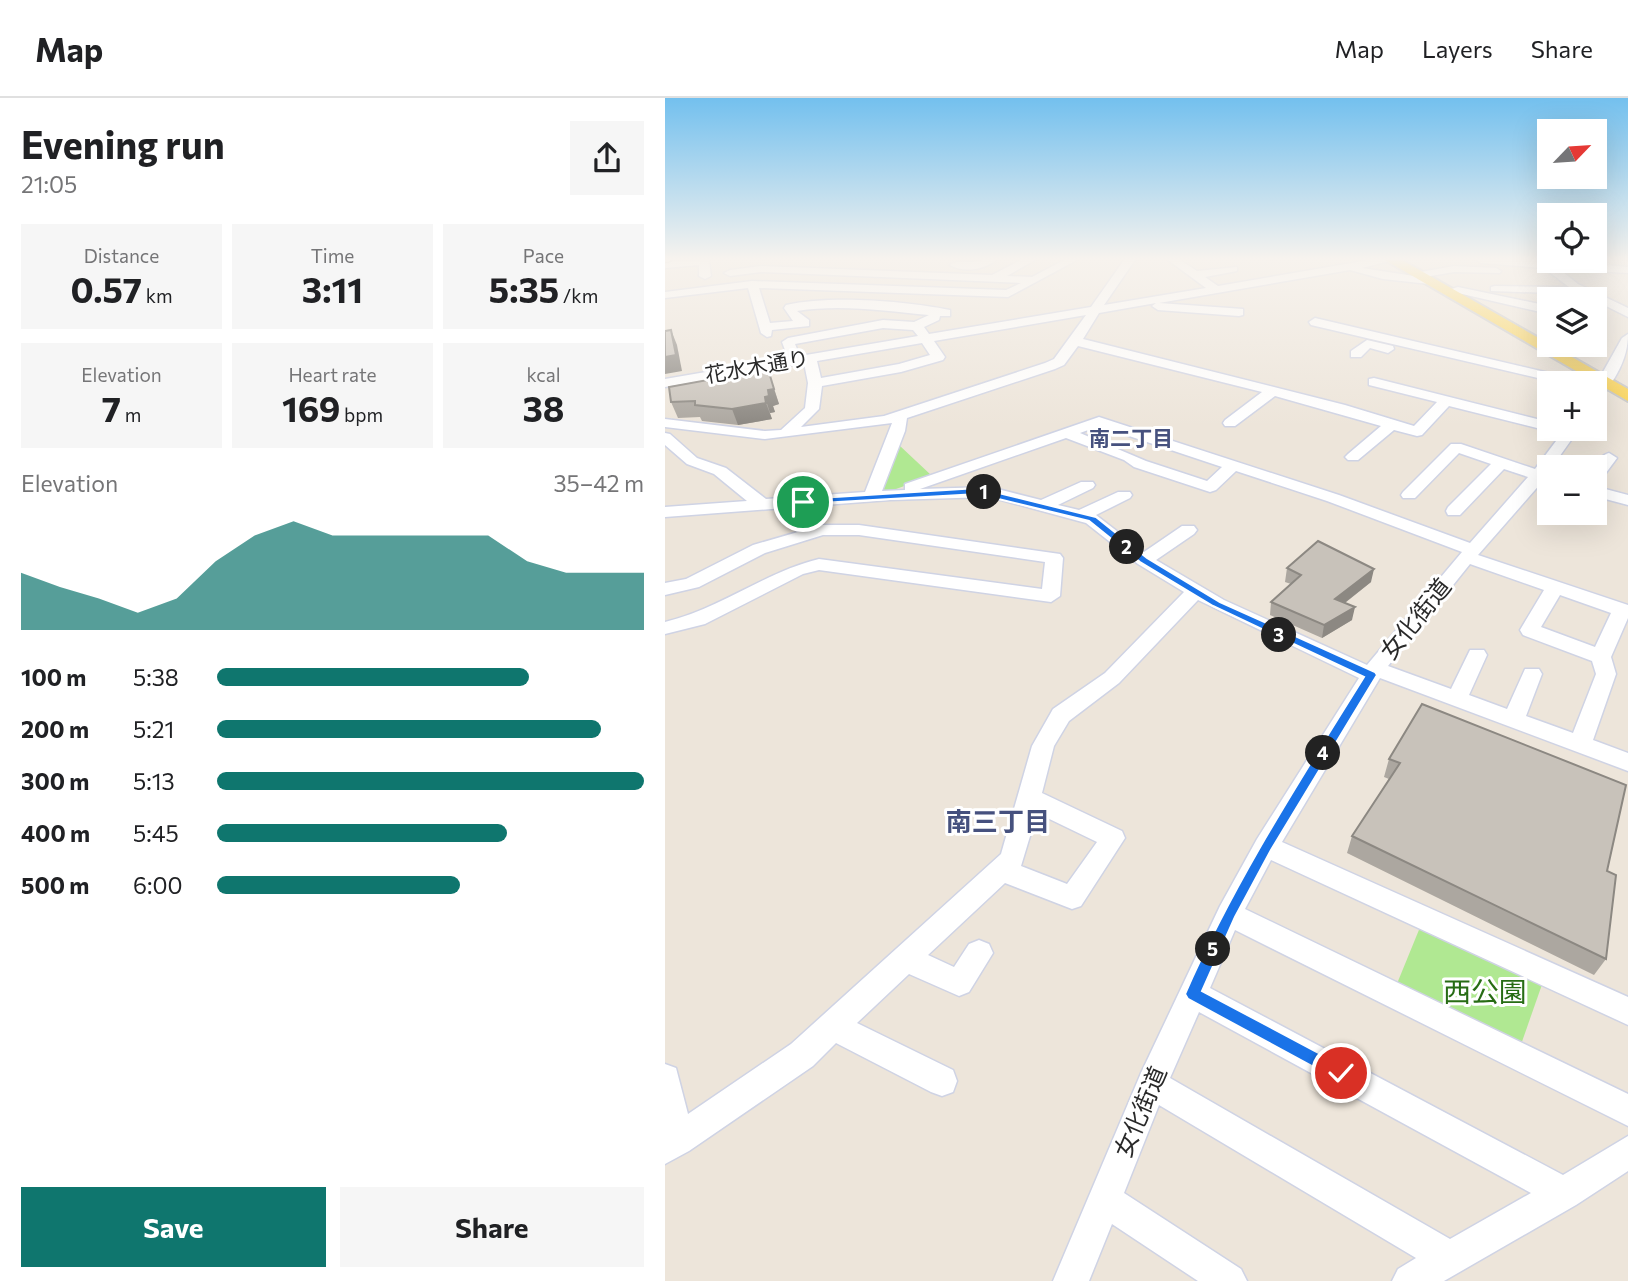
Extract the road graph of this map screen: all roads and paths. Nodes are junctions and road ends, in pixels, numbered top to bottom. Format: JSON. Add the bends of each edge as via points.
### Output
{"nodes":[{"id":1,"x":761,"y":315,"type":"edge"},
{"id":2,"x":794,"y":315,"type":"edge"},
{"id":3,"x":847,"y":315,"type":"edge"},
{"id":4,"x":943,"y":315,"type":"edge"},
{"id":5,"x":1044,"y":315,"type":"edge"},
{"id":6,"x":1092,"y":315,"type":"edge"},
{"id":7,"x":1483,"y":315,"type":"edge"},
{"id":8,"x":1607,"y":317,"type":"edge"},
{"id":9,"x":1628,"y":320,"type":"edge"},
{"id":10,"x":1315,"y":322,"type":"dead end"},
{"id":11,"x":855,"y":328,"type":"junction"},
{"id":12,"x":920,"y":332,"type":"junction"},
{"id":13,"x":1628,"y":338,"type":"edge"},
{"id":14,"x":1075,"y":341,"type":"junction"},
{"id":15,"x":1356,"y":354,"type":"dead end"},
{"id":16,"x":803,"y":359,"type":"junction"},
{"id":17,"x":1570,"y":371,"type":"edge"},
{"id":18,"x":1537,"y":374,"type":"edge"},
{"id":19,"x":1607,"y":374,"type":"edge"},
{"id":20,"x":1374,"y":382,"type":"dead end"},
{"id":21,"x":665,"y":383,"type":"edge"},
{"id":22,"x":815,"y":383,"type":"junction"},
{"id":23,"x":1537,"y":385,"type":"edge"},
{"id":24,"x":1273,"y":391,"type":"junction"},
{"id":25,"x":1607,"y":391,"type":"edge"},
{"id":26,"x":1628,"y":396,"type":"edge"},
{"id":27,"x":1446,"y":401,"type":"junction"},
{"id":28,"x":900,"y":415,"type":"junction"},
{"id":29,"x":1230,"y":422,"type":"dead end"},
{"id":30,"x":665,"y":423,"type":"edge"},
{"id":31,"x":1392,"y":424,"type":"junction"},
{"id":32,"x":1537,"y":424,"type":"edge"},
{"id":33,"x":1067,"y":433,"type":"junction"},
{"id":34,"x":785,"y":434,"type":"junction"},
{"id":35,"x":665,"y":437,"type":"edge"},
{"id":36,"x":1353,"y":457,"type":"dead end"},
{"id":37,"x":1609,"y":458,"type":"dead end"},
{"id":38,"x":1607,"y":461,"type":"edge"},
{"id":39,"x":1501,"y":463,"type":"junction"},
{"id":40,"x":1233,"y":465,"type":"junction"},
{"id":41,"x":1537,"y":475,"type":"edge"},
{"id":42,"x":1010,"y":479,"type":"dead end"},
{"id":43,"x":1537,"y":483,"type":"edge"},
{"id":44,"x":1087,"y":485,"type":"dead end"},
{"id":45,"x":978,"y":491,"type":"junction"},
{"id":46,"x":1607,"y":494,"type":"edge"},
{"id":47,"x":890,"y":495,"type":"junction"},
{"id":48,"x":1124,"y":495,"type":"dead end"},
{"id":49,"x":1409,"y":495,"type":"dead end"},
{"id":50,"x":871,"y":498,"type":"junction"},
{"id":51,"x":1628,"y":500,"type":"edge"},
{"id":52,"x":760,"y":503,"type":"junction"},
{"id":53,"x":1042,"y":506,"type":"junction"},
{"id":54,"x":1454,"y":511,"type":"dead end"},
{"id":55,"x":665,"y":512,"type":"edge"},
{"id":56,"x":1081,"y":516,"type":"junction"},
{"id":57,"x":1188,"y":530,"type":"dead end"},
{"id":58,"x":1470,"y":554,"type":"junction"},
{"id":59,"x":1144,"y":560,"type":"junction"},
{"id":60,"x":692,"y":583,"type":"junction"},
{"id":61,"x":1555,"y":587,"type":"junction"},
{"id":62,"x":665,"y":589,"type":"edge"},
{"id":63,"x":1195,"y":592,"type":"junction"},
{"id":64,"x":1625,"y":611,"type":"edge"},
{"id":65,"x":698,"y":620,"type":"junction"},
{"id":66,"x":665,"y":628,"type":"edge"},
{"id":67,"x":1478,"y":655,"type":"dead end"},
{"id":68,"x":1601,"y":657,"type":"junction"},
{"id":69,"x":1373,"y":672,"type":"junction"},
{"id":70,"x":1532,"y":674,"type":"dead end"},
{"id":71,"x":1457,"y":698,"type":"junction"},
{"id":72,"x":1514,"y":720,"type":"junction"},
{"id":73,"x":1580,"y":744,"type":"junction"},
{"id":74,"x":1628,"y":762,"type":"edge"},
{"id":75,"x":1029,"y":798,"type":"junction"},
{"id":76,"x":1266,"y":846,"type":"junction"},
{"id":77,"x":1002,"y":870,"type":"junction"},
{"id":78,"x":1229,"y":914,"type":"junction"},
{"id":79,"x":979,"y":953,"type":"dead end"},
{"id":80,"x":907,"y":959,"type":"junction"},
{"id":81,"x":1193,"y":994,"type":"junction"},
{"id":82,"x":1628,"y":1011,"type":"edge"},
{"id":83,"x":833,"y":1026,"type":"junction"},
{"id":84,"x":665,"y":1079,"type":"edge"},
{"id":85,"x":942,"y":1081,"type":"dead end"},
{"id":86,"x":1152,"y":1084,"type":"junction"},
{"id":87,"x":1628,"y":1110,"type":"edge"},
{"id":88,"x":672,"y":1144,"type":"edge"},
{"id":89,"x":1628,"y":1152,"type":"edge"},
{"id":90,"x":1564,"y":1193,"type":"junction"},
{"id":91,"x":1104,"y":1199,"type":"junction"},
{"id":92,"x":1447,"y":1257,"type":"junction"},
{"id":93,"x":1071,"y":1281,"type":"edge"},
{"id":94,"x":1230,"y":1281,"type":"edge"},
{"id":95,"x":1410,"y":1281,"type":"edge"}],
"edges":[{"from":1,"to":2,"type":"street","via":[[766,330],[805,323]]},
{"from":3,"to":11,"type":"street"},
{"from":4,"to":12,"type":"street"},
{"from":5,"to":12,"type":"street","name":"花水木通り"},
{"from":6,"to":14,"type":"street"},
{"from":7,"to":17,"type":"main road"},
{"from":8,"to":9,"type":"street"},
{"from":10,"to":18,"type":"street"},
{"from":11,"to":12,"type":"street","via":[[883,324]]},
{"from":11,"to":16,"type":"street","via":[[787,342]]},
{"from":12,"to":16,"type":"street","name":"花水木通り"},
{"from":12,"to":22,"type":"street","via":[[938,357]]},
{"from":13,"to":19,"type":"street"},
{"from":14,"to":24,"type":"street"},
{"from":14,"to":28,"type":"street","via":[[1059,362],[1050,366]]},
{"from":15,"to":23,"type":"street","via":[[1367,344]]},
{"from":16,"to":21,"type":"street","name":"花水木通り"},
{"from":16,"to":22,"type":"street"},
{"from":20,"to":27,"type":"street"},
{"from":22,"to":34,"type":"street","via":[[813,409]]},
{"from":24,"to":29,"type":"street"},
{"from":24,"to":31,"type":"street"},
{"from":25,"to":26,"type":"main road"},
{"from":27,"to":31,"type":"street","via":[[1417,432]]},
{"from":27,"to":32,"type":"street"},
{"from":28,"to":34,"type":"street"},
{"from":28,"to":50,"type":"street"},
{"from":30,"to":34,"type":"street"},
{"from":31,"to":36,"type":"street"},
{"from":33,"to":40,"type":"street","via":[[1098,421]]},
{"from":33,"to":40,"type":"street","via":[[1139,464],[1210,487]]},
{"from":33,"to":47,"type":"street"},
{"from":35,"to":52,"type":"street","via":[[692,461],[720,471]]},
{"from":37,"to":38,"type":"street"},
{"from":39,"to":41,"type":"street"},
{"from":39,"to":49,"type":"street","via":[[1456,447]]},
{"from":39,"to":54,"type":"street"},
{"from":40,"to":58,"type":"street"},
{"from":42,"to":45,"type":"street"},
{"from":43,"to":58,"type":"street","name":"女化街道"},
{"from":44,"to":53,"type":"street"},
{"from":45,"to":47,"type":"street"},
{"from":45,"to":53,"type":"street"},
{"from":46,"to":51,"type":"street"},
{"from":47,"to":50,"type":"street"},
{"from":48,"to":56,"type":"street"},
{"from":50,"to":52,"type":"street"},
{"from":52,"to":55,"type":"street"},
{"from":53,"to":56,"type":"street"},
{"from":56,"to":59,"type":"street","via":[[1106,528]]},
{"from":57,"to":59,"type":"street"},
{"from":58,"to":61,"type":"street"},
{"from":58,"to":69,"type":"street","name":"女化街道"},
{"from":59,"to":63,"type":"street"},
{"from":60,"to":62,"type":"street"},
{"from":60,"to":65,"type":"street"},
{"from":60,"to":65,"type":"street","via":[[791,538],[822,530],[859,530],[1054,558],[1059,602],[819,564],[797,570]]},
{"from":61,"to":64,"type":"street"},
{"from":61,"to":68,"type":"street","via":[[1530,630]]},
{"from":63,"to":69,"type":"street","via":[[1248,621]]},
{"from":63,"to":75,"type":"street","via":[[1112,678],[1061,715],[1043,746]]},
{"from":64,"to":68,"type":"street"},
{"from":65,"to":66,"type":"street"},
{"from":67,"to":71,"type":"street"},
{"from":68,"to":73,"type":"street","via":[[1606,674]]},
{"from":69,"to":71,"type":"street"},
{"from":69,"to":76,"type":"street","name":"女化街道"},
{"from":70,"to":72,"type":"street"},
{"from":71,"to":72,"type":"street"},
{"from":72,"to":73,"type":"street"},
{"from":73,"to":74,"type":"street"},
{"from":75,"to":77,"type":"street","via":[[1012,860]]},
{"from":75,"to":77,"type":"street","via":[[1113,838],[1073,898]]},
{"from":76,"to":78,"type":"street","name":"女化街道"},
{"from":76,"to":82,"type":"street"},
{"from":77,"to":80,"type":"street"},
{"from":78,"to":81,"type":"street","name":"女化街道"},
{"from":78,"to":87,"type":"street"},
{"from":79,"to":80,"type":"street","via":[[959,983]]},
{"from":80,"to":83,"type":"street"},
{"from":81,"to":86,"type":"street","name":"女化街道"},
{"from":81,"to":90,"type":"street"},
{"from":83,"to":85,"type":"street"},
{"from":83,"to":88,"type":"street","via":[[802,1055]]},
{"from":84,"to":88,"type":"street"},
{"from":86,"to":91,"type":"street","name":"女化街道"},
{"from":86,"to":92,"type":"street"},
{"from":89,"to":90,"type":"street"},
{"from":90,"to":92,"type":"street"},
{"from":91,"to":93,"type":"street","name":"女化街道"},
{"from":91,"to":94,"type":"street"},
{"from":92,"to":95,"type":"street"}]}
